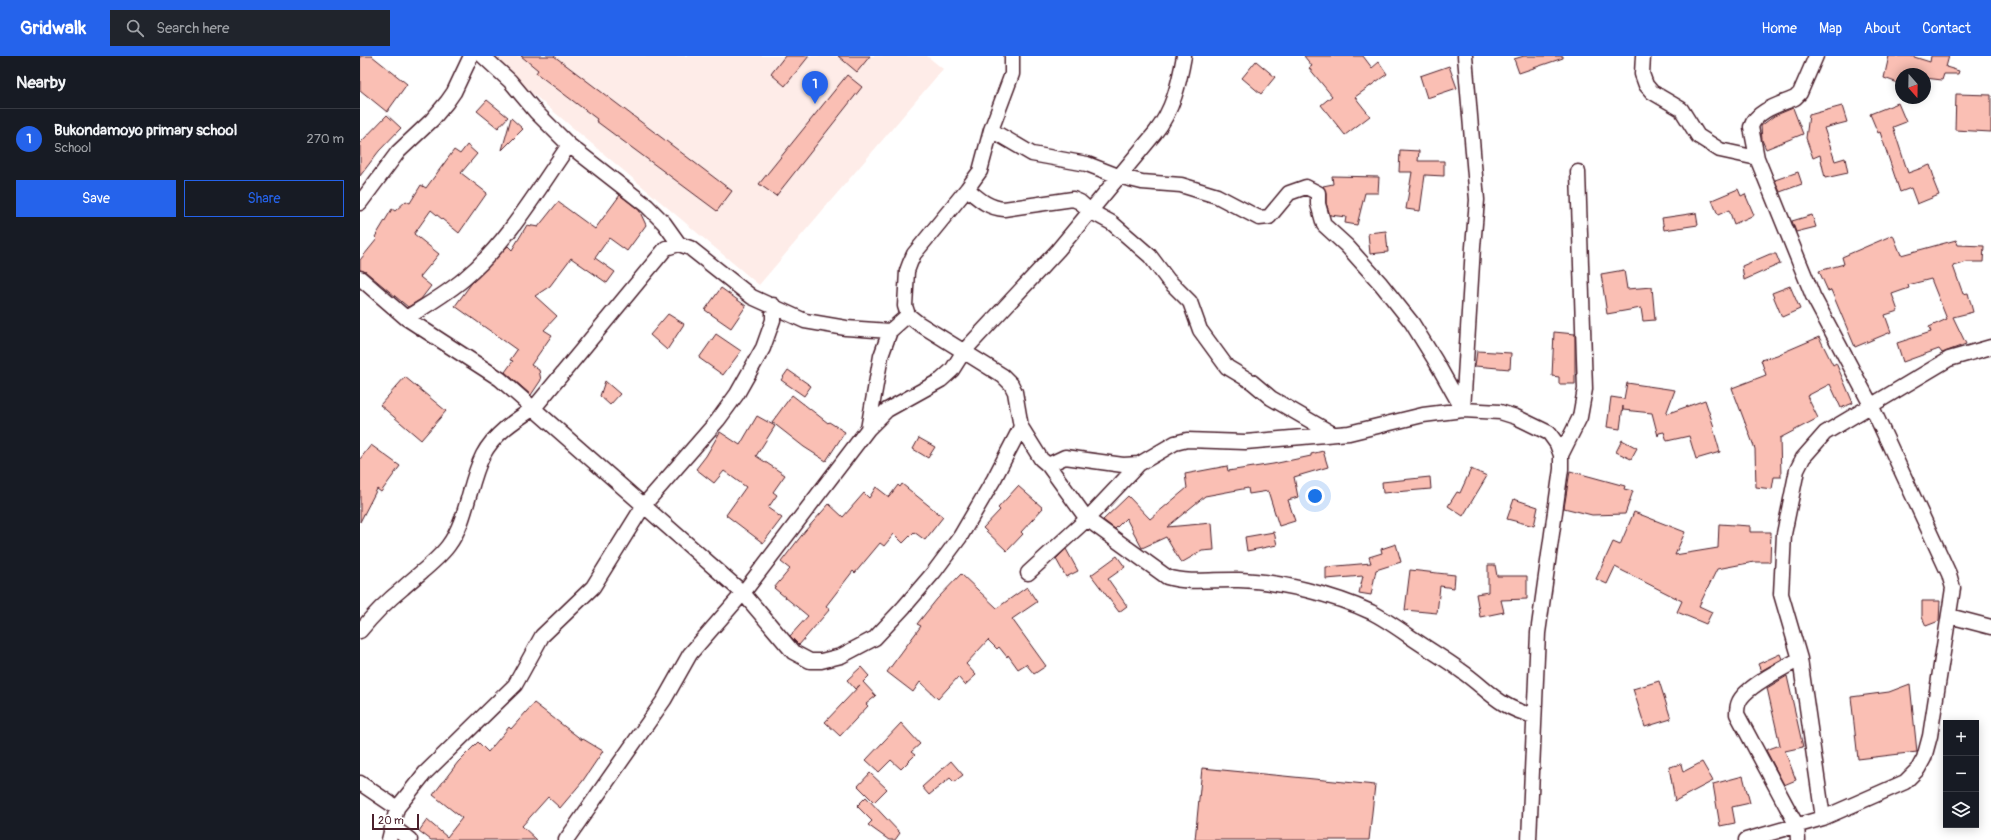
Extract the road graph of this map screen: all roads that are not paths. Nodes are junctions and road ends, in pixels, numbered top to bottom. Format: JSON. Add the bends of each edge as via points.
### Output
{"nodes":[{"id":1,"x":471,"y":56,"type":"edge"},
{"id":2,"x":482,"y":56,"type":"edge"},
{"id":3,"x":1012,"y":56,"type":"edge"},
{"id":4,"x":1184,"y":56,"type":"edge"},
{"id":5,"x":1465,"y":56,"type":"edge"},
{"id":6,"x":1643,"y":56,"type":"edge"},
{"id":7,"x":1816,"y":56,"type":"edge"},
{"id":8,"x":991,"y":130,"type":"junction"},
{"id":9,"x":569,"y":145,"type":"junction"},
{"id":10,"x":1757,"y":158,"type":"junction"},
{"id":11,"x":1578,"y":172,"type":"dead end"},
{"id":12,"x":1118,"y":176,"type":"junction"},
{"id":13,"x":968,"y":189,"type":"junction"},
{"id":14,"x":360,"y":203,"type":"edge"},
{"id":15,"x":1090,"y":211,"type":"junction"},
{"id":16,"x":679,"y":244,"type":"junction"},
{"id":17,"x":360,"y":278,"type":"edge"},
{"id":18,"x":773,"y":305,"type":"junction"},
{"id":19,"x":908,"y":315,"type":"junction"},
{"id":20,"x":406,"y":318,"type":"junction"},
{"id":21,"x":890,"y":331,"type":"junction"},
{"id":22,"x":1991,"y":347,"type":"edge"},
{"id":23,"x":964,"y":351,"type":"junction"},
{"id":24,"x":1871,"y":405,"type":"junction"},
{"id":25,"x":534,"y":408,"type":"junction"},
{"id":26,"x":1463,"y":410,"type":"junction"},
{"id":27,"x":1021,"y":427,"type":"junction"},
{"id":28,"x":868,"y":429,"type":"junction"},
{"id":29,"x":1333,"y":434,"type":"junction"},
{"id":30,"x":1561,"y":455,"type":"junction"},
{"id":31,"x":1048,"y":464,"type":"junction"},
{"id":32,"x":1139,"y":464,"type":"junction"},
{"id":33,"x":644,"y":505,"type":"junction"},
{"id":34,"x":1087,"y":519,"type":"junction"},
{"id":35,"x":1028,"y":573,"type":"dead end"},
{"id":36,"x":744,"y":593,"type":"junction"},
{"id":37,"x":1949,"y":616,"type":"junction"},
{"id":38,"x":1991,"y":627,"type":"edge"},
{"id":39,"x":360,"y":631,"type":"edge"},
{"id":40,"x":1800,"y":659,"type":"junction"},
{"id":41,"x":1534,"y":716,"type":"junction"},
{"id":42,"x":360,"y":783,"type":"edge"},
{"id":43,"x":396,"y":808,"type":"junction"},
{"id":44,"x":1823,"y":818,"type":"junction"},
{"id":45,"x":392,"y":826,"type":"junction"},
{"id":46,"x":1797,"y":826,"type":"junction"},
{"id":47,"x":388,"y":840,"type":"edge"},
{"id":48,"x":410,"y":840,"type":"edge"},
{"id":49,"x":566,"y":840,"type":"edge"},
{"id":50,"x":1530,"y":840,"type":"edge"},
{"id":51,"x":1746,"y":840,"type":"edge"},
{"id":52,"x":1798,"y":840,"type":"edge"}],
"edges":[{"from":1,"to":14,"type":"street","via":[[447,102],[398,152]]},
{"from":2,"to":9,"type":"street"},
{"from":3,"to":8,"type":"street","via":[[1012,74]]},
{"from":4,"to":12,"type":"street","via":[[1179,82],[1165,120]]},
{"from":5,"to":26,"type":"street","via":[[1477,200]]},
{"from":6,"to":10,"type":"street","via":[[1642,74],[1646,85],[1652,92],[1680,109],[1698,136],[1720,150]]},
{"from":7,"to":10,"type":"street","via":[[1800,94],[1761,114],[1753,123],[1751,127]]},
{"from":8,"to":12,"type":"street","via":[[1032,154],[1087,164]]},
{"from":8,"to":13,"type":"street","via":[[980,171]]},
{"from":9,"to":16,"type":"street","via":[[647,206],[664,222]]},
{"from":9,"to":20,"type":"street","via":[[509,230],[481,261],[450,289]]},
{"from":10,"to":24,"type":"street","via":[[1813,296]]},
{"from":11,"to":30,"type":"street","via":[[1585,389],[1580,417]]},
{"from":12,"to":15,"type":"street"},
{"from":12,"to":26,"type":"street","via":[[1148,183],[1181,185],[1217,196],[1259,218],[1269,217],[1288,193],[1306,187],[1318,193],[1318,204],[1324,225],[1376,278],[1412,323]]},
{"from":13,"to":15,"type":"street","via":[[986,204],[996,208],[1073,199]]},
{"from":13,"to":19,"type":"street","via":[[914,254],[907,271],[905,306]]},
{"from":15,"to":23,"type":"street","via":[[1058,250]]},
{"from":15,"to":29,"type":"street","via":[[1123,232],[1150,256],[1168,280],[1186,296],[1200,330],[1227,367],[1252,382],[1271,398]]},
{"from":16,"to":18,"type":"street","via":[[700,255],[752,297]]},
{"from":16,"to":25,"type":"street","via":[[666,248],[659,255]]},
{"from":17,"to":20,"type":"street"},
{"from":18,"to":21,"type":"street","via":[[805,321]]},
{"from":18,"to":33,"type":"street","via":[[773,320],[766,340],[737,394],[718,420]]},
{"from":19,"to":21,"type":"street"},
{"from":19,"to":23,"type":"street"},
{"from":20,"to":25,"type":"street","via":[[500,379]]},
{"from":21,"to":28,"type":"street","via":[[881,356]]},
{"from":22,"to":24,"type":"street","via":[[1949,359]]},
{"from":23,"to":27,"type":"street","via":[[1011,384],[1017,400]]},
{"from":23,"to":28,"type":"street","via":[[952,370],[941,380],[887,410]]},
{"from":24,"to":37,"type":"street","via":[[1949,574],[1953,588]]},
{"from":24,"to":40,"type":"street","via":[[1825,433],[1803,458],[1797,470],[1784,534],[1781,594]]},
{"from":25,"to":33,"type":"street"},
{"from":25,"to":39,"type":"street","via":[[513,421],[496,437],[483,456],[460,526],[447,547],[426,569],[373,614]]},
{"from":26,"to":29,"type":"street"},
{"from":26,"to":30,"type":"street","via":[[1500,412],[1516,417],[1550,433]]},
{"from":27,"to":31,"type":"street","via":[[1041,459]]},
{"from":27,"to":36,"type":"street","via":[[960,537],[934,572],[875,638],[841,656],[810,661],[793,652]]},
{"from":28,"to":36,"type":"street"},
{"from":29,"to":32,"type":"street","via":[[1245,442],[1187,440],[1169,446]]},
{"from":30,"to":41,"type":"street","via":[[1538,633]]},
{"from":31,"to":32,"type":"street","via":[[1065,457],[1123,465]]},
{"from":31,"to":34,"type":"street"},
{"from":32,"to":34,"type":"street"},
{"from":33,"to":36,"type":"street"},
{"from":33,"to":43,"type":"street","via":[[602,575],[542,636],[515,685],[425,773]]},
{"from":34,"to":35,"type":"street"},
{"from":34,"to":41,"type":"street","via":[[1167,577],[1181,582],[1269,582],[1372,612],[1461,671],[1506,706]]},
{"from":36,"to":49,"type":"street","via":[[690,654],[664,700]]},
{"from":37,"to":38,"type":"street"},
{"from":37,"to":44,"type":"street","via":[[1930,736],[1918,769],[1905,782]]},
{"from":40,"to":44,"type":"street"},
{"from":40,"to":46,"type":"street","via":[[1777,671],[1745,694],[1739,700],[1737,714]]},
{"from":41,"to":50,"type":"street"},
{"from":42,"to":43,"type":"street"},
{"from":43,"to":45,"type":"street"},
{"from":44,"to":46,"type":"street"},
{"from":45,"to":47,"type":"street"},
{"from":45,"to":48,"type":"street"},
{"from":46,"to":51,"type":"street"},
{"from":46,"to":52,"type":"street"}]}
